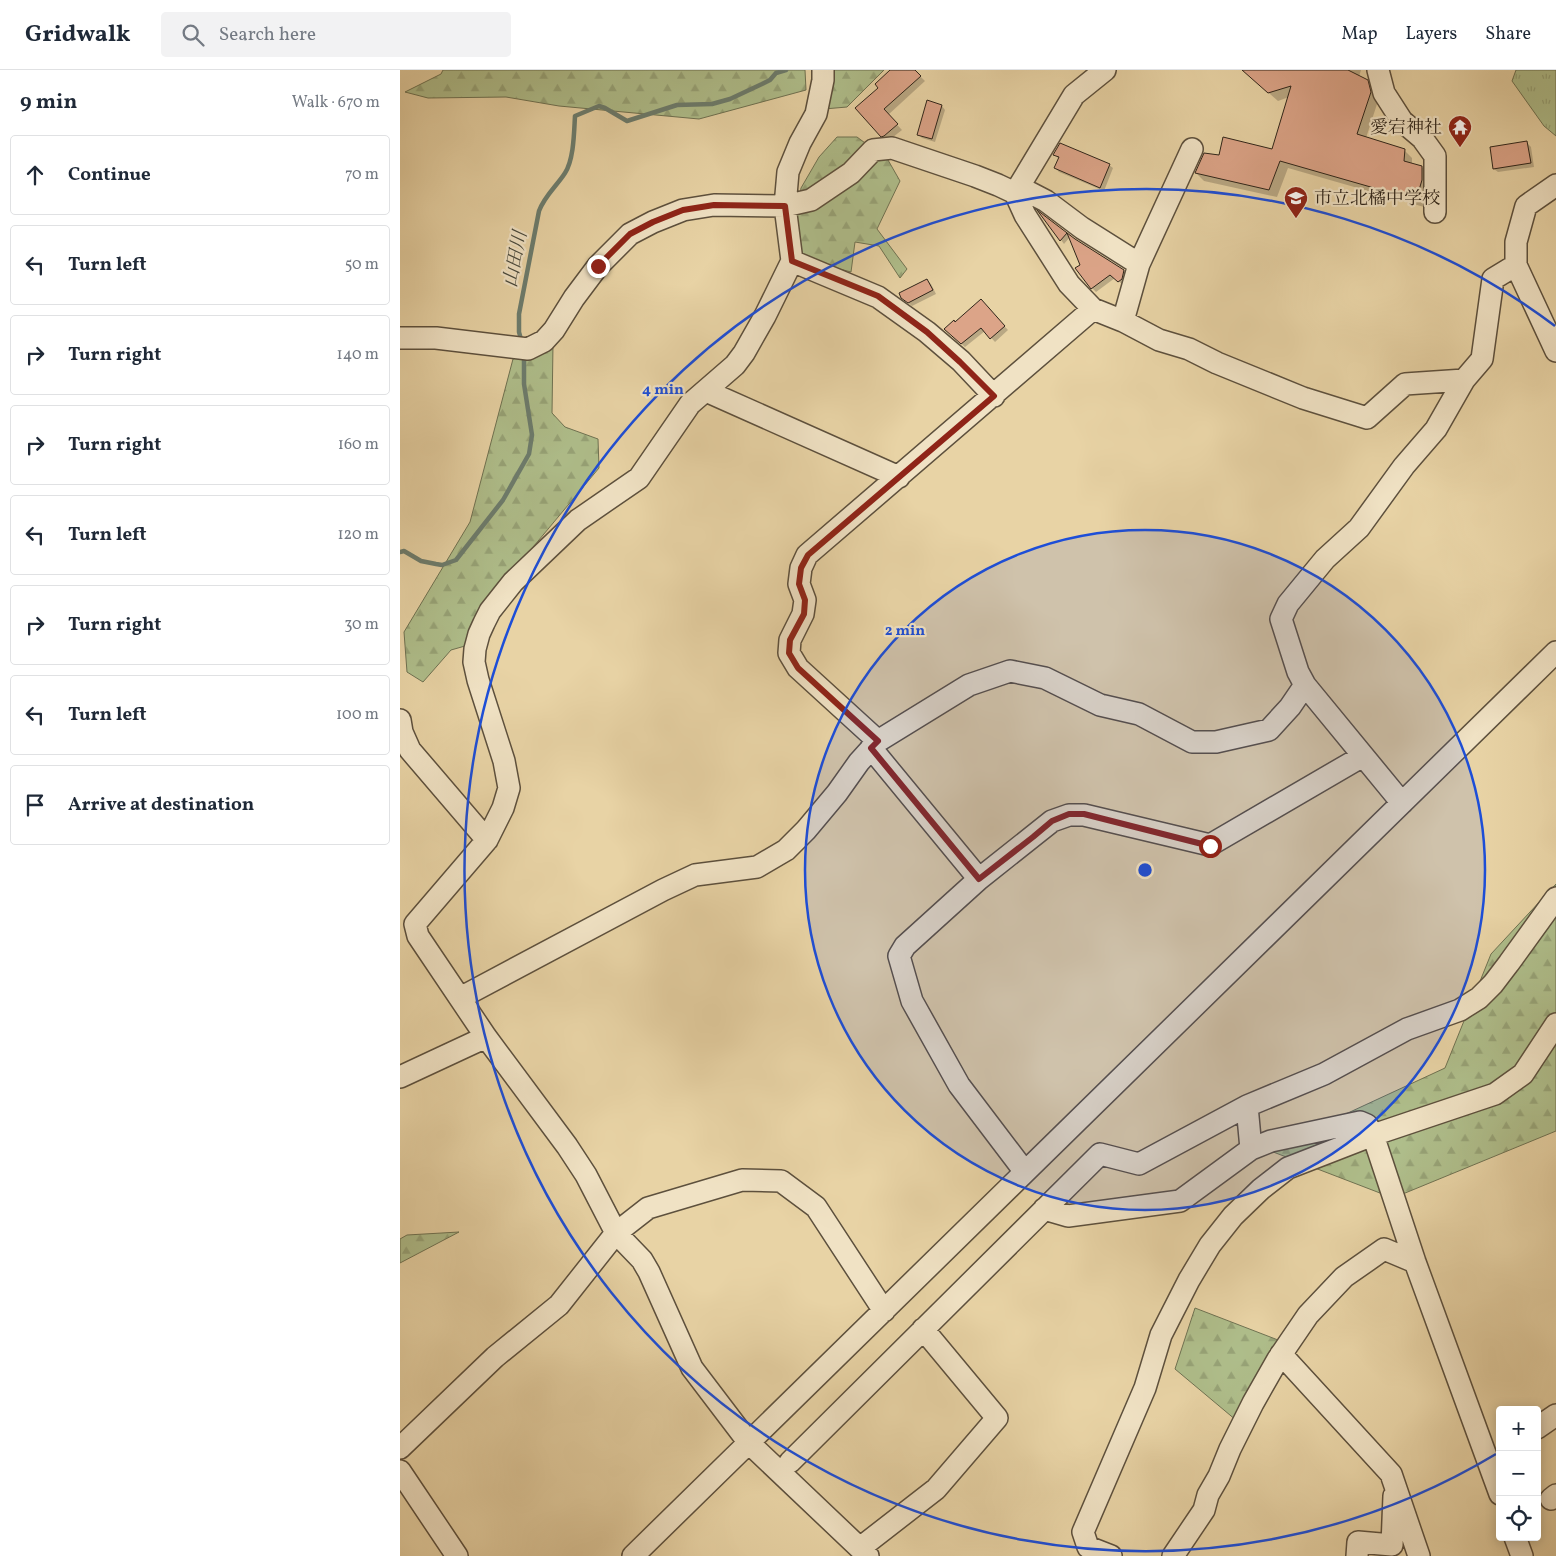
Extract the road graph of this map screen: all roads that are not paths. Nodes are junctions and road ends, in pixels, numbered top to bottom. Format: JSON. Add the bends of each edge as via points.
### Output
{"nodes":[{"id":1,"x":824,"y":70,"type":"edge"},
{"id":2,"x":1105,"y":70,"type":"edge"},
{"id":3,"x":1378,"y":70,"type":"edge"},
{"id":4,"x":1192,"y":148,"type":"dead end"},
{"id":5,"x":1556,"y":185,"type":"edge"},
{"id":6,"x":1017,"y":190,"type":"junction"},
{"id":7,"x":785,"y":206,"type":"junction"},
{"id":8,"x":1435,"y":212,"type":"dead end"},
{"id":9,"x":792,"y":261,"type":"junction"},
{"id":10,"x":1139,"y":264,"type":"junction"},
{"id":11,"x":1516,"y":265,"type":"junction"},
{"id":12,"x":1093,"y":309,"type":"junction"},
{"id":13,"x":1123,"y":321,"type":"junction"},
{"id":14,"x":400,"y":338,"type":"edge"},
{"id":15,"x":1556,"y":351,"type":"edge"},
{"id":16,"x":1464,"y":380,"type":"junction"},
{"id":17,"x":706,"y":391,"type":"junction"},
{"id":18,"x":994,"y":396,"type":"junction"},
{"id":19,"x":899,"y":477,"type":"junction"},
{"id":20,"x":1556,"y":652,"type":"edge"},
{"id":21,"x":1305,"y":685,"type":"junction"},
{"id":22,"x":400,"y":720,"type":"edge"},
{"id":23,"x":874,"y":744,"type":"junction"},
{"id":24,"x":1363,"y":756,"type":"junction"},
{"id":25,"x":1402,"y":803,"type":"junction"},
{"id":26,"x":487,"y":840,"type":"junction"},
{"id":27,"x":979,"y":879,"type":"junction"},
{"id":28,"x":1556,"y":898,"type":"edge"},
{"id":29,"x":460,"y":998,"type":"junction"},
{"id":30,"x":1556,"y":1024,"type":"edge"},
{"id":31,"x":486,"y":1037,"type":"junction"},
{"id":32,"x":400,"y":1077,"type":"edge"},
{"id":33,"x":1247,"y":1106,"type":"junction"},
{"id":34,"x":1372,"y":1135,"type":"junction"},
{"id":35,"x":1252,"y":1149,"type":"junction"},
{"id":36,"x":1025,"y":1172,"type":"junction"},
{"id":37,"x":1044,"y":1209,"type":"junction"},
{"id":38,"x":616,"y":1233,"type":"junction"},
{"id":39,"x":1415,"y":1262,"type":"junction"},
{"id":40,"x":884,"y":1310,"type":"junction"},
{"id":41,"x":923,"y":1329,"type":"junction"},
{"id":42,"x":1281,"y":1354,"type":"junction"},
{"id":43,"x":1556,"y":1415,"type":"edge"},
{"id":44,"x":1541,"y":1425,"type":"edge"},
{"id":45,"x":749,"y":1443,"type":"junction"},
{"id":46,"x":400,"y":1448,"type":"edge"},
{"id":47,"x":1494,"y":1458,"type":"edge"},
{"id":48,"x":790,"y":1462,"type":"dead end"},
{"id":49,"x":400,"y":1471,"type":"edge"},
{"id":50,"x":1395,"y":1486,"type":"junction"},
{"id":51,"x":1517,"y":1541,"type":"edge"},
{"id":52,"x":864,"y":1552,"type":"edge"},
{"id":53,"x":458,"y":1556,"type":"edge"},
{"id":54,"x":633,"y":1556,"type":"edge"},
{"id":55,"x":1111,"y":1556,"type":"edge"},
{"id":56,"x":1173,"y":1556,"type":"edge"},
{"id":57,"x":1357,"y":1556,"type":"edge"},
{"id":58,"x":1419,"y":1556,"type":"edge"},
{"id":59,"x":1522,"y":1556,"type":"edge"}],
"edges":[{"from":1,"to":7,"type":"street","via":[[816,114],[788,172]]},
{"from":2,"to":6,"type":"street","via":[[1074,95]]},
{"from":3,"to":8,"type":"street","via":[[1384,92],[1402,121],[1422,138],[1435,156]]},
{"from":4,"to":10,"type":"street"},
{"from":5,"to":11,"type":"street","via":[[1526,206],[1516,242]]},
{"from":6,"to":7,"type":"street","via":[[892,148],[873,150],[850,173],[811,200]]},
{"from":6,"to":10,"type":"street","via":[[1046,201]]},
{"from":6,"to":12,"type":"street","via":[[1025,215],[1069,284]]},
{"from":7,"to":9,"type":"street"},
{"from":7,"to":14,"type":"street","via":[[714,205],[683,210],[630,234],[598,266],[554,330],[544,341],[528,349],[436,338]]},
{"from":9,"to":17,"type":"street","via":[[744,353]]},
{"from":9,"to":18,"type":"street","via":[[878,296],[927,332]]},
{"from":10,"to":13,"type":"street"},
{"from":11,"to":15,"type":"street"},
{"from":11,"to":16,"type":"street","via":[[1493,279],[1482,359]]},
{"from":12,"to":13,"type":"street"},
{"from":12,"to":18,"type":"street"},
{"from":13,"to":16,"type":"street","via":[[1159,340],[1189,349],[1303,398],[1367,418],[1405,384]]},
{"from":16,"to":21,"type":"street","via":[[1436,429],[1404,466],[1359,528],[1325,559],[1288,604],[1281,619]]},
{"from":17,"to":19,"type":"street"},
{"from":17,"to":26,"type":"street","via":[[690,404],[639,478],[578,520],[513,582],[484,623],[475,648],[474,662],[509,788]]},
{"from":18,"to":19,"type":"street"},
{"from":19,"to":23,"type":"street","via":[[808,555],[801,568],[799,584],[805,600],[804,614],[790,640],[789,653],[798,668]]},
{"from":20,"to":25,"type":"street"},
{"from":21,"to":23,"type":"street","via":[[1269,730],[1216,742],[1192,742],[1139,714],[1100,705],[1045,678],[1010,670],[969,685]]},
{"from":21,"to":24,"type":"street"},
{"from":22,"to":26,"type":"street","via":[[410,750]]},
{"from":23,"to":27,"type":"street"},
{"from":23,"to":29,"type":"street","via":[[806,830],[780,854],[757,867],[695,875]]},
{"from":24,"to":25,"type":"street"},
{"from":24,"to":27,"type":"street","via":[[1210,846],[1084,814],[1069,814],[1052,821]]},
{"from":25,"to":36,"type":"street"},
{"from":26,"to":29,"type":"street","via":[[415,924],[418,936]]},
{"from":27,"to":36,"type":"street","via":[[905,946],[899,956],[912,1001],[959,1085]]},
{"from":28,"to":33,"type":"street","via":[[1509,964],[1479,998],[1460,1010],[1407,1029],[1324,1074]]},
{"from":29,"to":31,"type":"street"},
{"from":30,"to":34,"type":"street","via":[[1523,1074],[1495,1094]]},
{"from":31,"to":32,"type":"street"},
{"from":31,"to":38,"type":"street","via":[[567,1146]]},
{"from":33,"to":35,"type":"street"},
{"from":33,"to":37,"type":"street","via":[[1139,1164],[1100,1154]]},
{"from":34,"to":35,"type":"street","via":[[1367,1125],[1360,1122],[1271,1141]]},
{"from":34,"to":39,"type":"street"},
{"from":34,"to":55,"type":"street","via":[[1288,1168],[1233,1216],[1210,1245],[1161,1335],[1145,1388],[1083,1532],[1088,1547]]},
{"from":35,"to":37,"type":"street","via":[[1180,1201],[1068,1216]]},
{"from":36,"to":40,"type":"street"},
{"from":37,"to":41,"type":"street"},
{"from":38,"to":40,"type":"street","via":[[648,1208],[742,1180],[781,1181],[816,1207]]},
{"from":38,"to":45,"type":"street","via":[[649,1272],[692,1368]]},
{"from":38,"to":46,"type":"street","via":[[559,1305],[495,1357]]},
{"from":39,"to":42,"type":"street","via":[[1384,1249],[1344,1276],[1308,1315]]},
{"from":39,"to":47,"type":"street"},
{"from":40,"to":45,"type":"street"},
{"from":41,"to":48,"type":"street"},
{"from":41,"to":52,"type":"street","via":[[997,1418],[936,1488]]},
{"from":42,"to":50,"type":"street","via":[[1391,1474]]},
{"from":42,"to":56,"type":"street","via":[[1230,1449],[1204,1510]]},
{"from":43,"to":44,"type":"street"},
{"from":45,"to":52,"type":"street"},
{"from":45,"to":54,"type":"street"},
{"from":49,"to":53,"type":"street"},
{"from":50,"to":57,"type":"street","via":[[1392,1545],[1358,1542]]},
{"from":50,"to":58,"type":"street"},
{"from":51,"to":59,"type":"street"}]}
